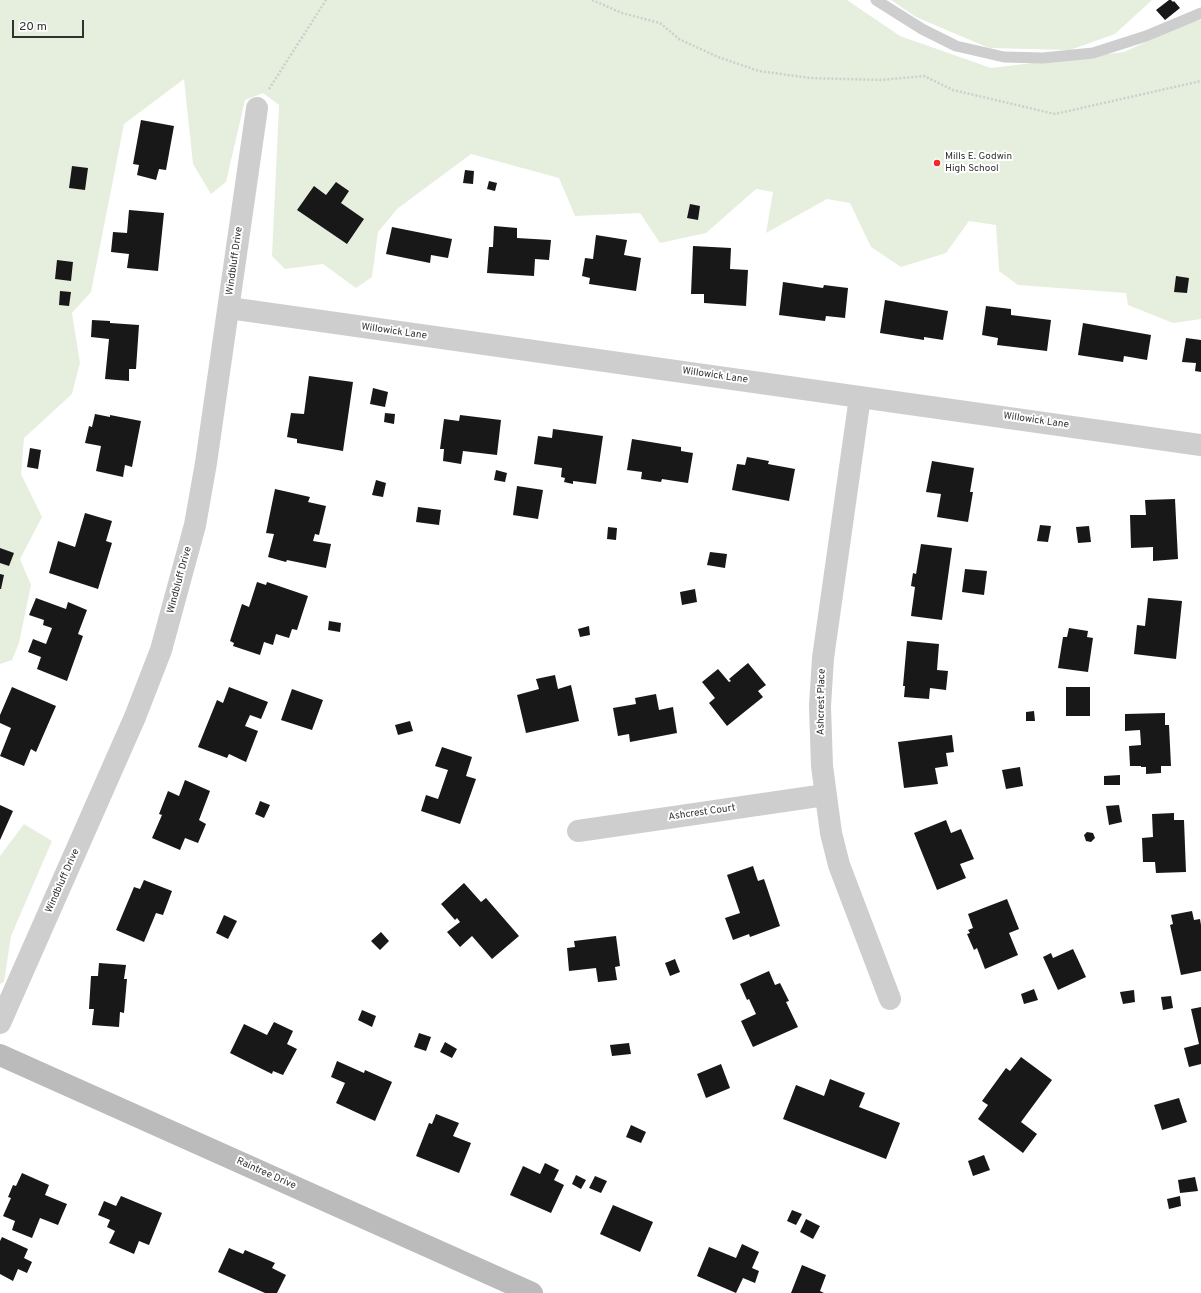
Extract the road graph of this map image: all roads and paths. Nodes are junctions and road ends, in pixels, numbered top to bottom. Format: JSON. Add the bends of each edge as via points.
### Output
{"nodes":[{"id":1,"x":326,"y":0,"type":"edge"},
{"id":2,"x":592,"y":0,"type":"edge"},
{"id":3,"x":876,"y":0,"type":"edge"},
{"id":4,"x":1201,"y":13,"type":"edge"},
{"id":5,"x":1201,"y":81,"type":"edge"},
{"id":6,"x":257,"y":108,"type":"joint"},
{"id":7,"x":229,"y":308,"type":"junction"},
{"id":8,"x":860,"y":397,"type":"junction"},
{"id":9,"x":1201,"y":444,"type":"edge"},
{"id":10,"x":825,"y":796,"type":"junction"},
{"id":11,"x":578,"y":831,"type":"dead end"},
{"id":12,"x":890,"y":999,"type":"dead end"},
{"id":13,"x":0,"y":1023,"type":"edge"},
{"id":14,"x":0,"y":1055,"type":"edge"},
{"id":15,"x":532,"y":1293,"type":"edge"}],
"edges":[{"from":1,"to":6,"type":"path"},
{"from":2,"to":5,"type":"path","via":[[622,13],[660,23],[679,39],[718,57],[759,70],[818,78],[881,80],[924,76],[953,90],[1055,114]]},
{"from":3,"to":4,"type":"lane","via":[[922,29],[956,46],[1004,57],[1043,58],[1093,52],[1146,36]]},
{"from":6,"to":7,"type":"street","name":"Windbluff Drive"},
{"from":7,"to":8,"type":"street","name":"Willowick Lane"},
{"from":7,"to":13,"type":"street","name":"Windbluff Drive","via":[[195,525],[161,650],[135,717]]},
{"from":8,"to":9,"type":"street","name":"Willowick Lane"},
{"from":8,"to":10,"type":"street","name":"Ashcrest Place","via":[[823,658],[820,706]]},
{"from":10,"to":11,"type":"street","name":"Ashcrest Court"},
{"from":10,"to":12,"type":"street","name":"Ashcrest Place","via":[[839,865]]},
{"from":14,"to":15,"type":"street","name":"Raintree Drive"}]}
